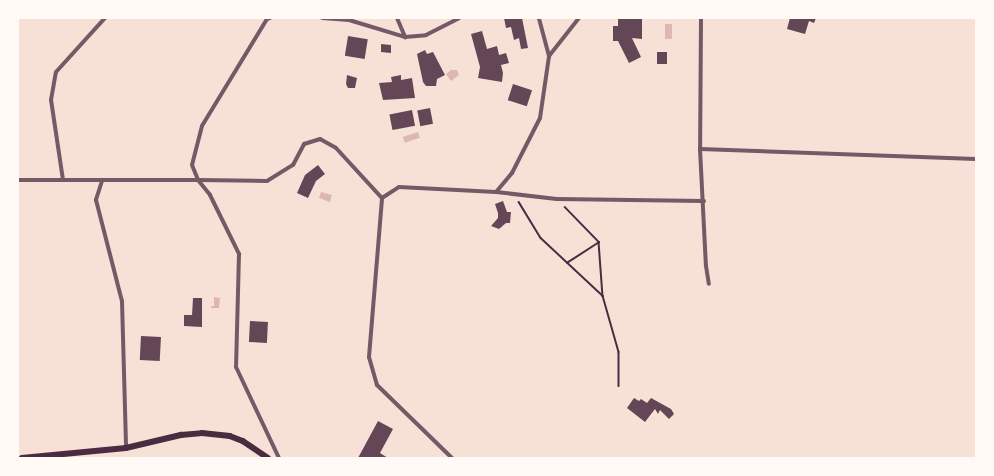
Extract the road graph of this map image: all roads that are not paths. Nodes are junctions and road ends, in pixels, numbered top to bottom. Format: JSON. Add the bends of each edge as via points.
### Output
{"nodes":[{"id":1,"x":105,"y":18,"type":"edge"},
{"id":2,"x":270,"y":18,"type":"edge"},
{"id":3,"x":322,"y":18,"type":"edge"},
{"id":4,"x":397,"y":18,"type":"edge"},
{"id":5,"x":459,"y":18,"type":"edge"},
{"id":6,"x":539,"y":18,"type":"edge"},
{"id":7,"x":579,"y":18,"type":"edge"},
{"id":8,"x":701,"y":18,"type":"edge"},
{"id":9,"x":405,"y":37,"type":"junction"},
{"id":10,"x":549,"y":56,"type":"junction"},
{"id":11,"x":700,"y":149,"type":"junction"},
{"id":12,"x":976,"y":159,"type":"edge"},
{"id":13,"x":18,"y":180,"type":"edge"},
{"id":14,"x":63,"y":180,"type":"junction"},
{"id":15,"x":102,"y":180,"type":"junction"},
{"id":16,"x":198,"y":180,"type":"junction"},
{"id":17,"x":496,"y":192,"type":"junction"},
{"id":18,"x":382,"y":198,"type":"junction"},
{"id":19,"x":704,"y":201,"type":"junction"},
{"id":20,"x":709,"y":284,"type":"dead end"},
{"id":21,"x":126,"y":448,"type":"junction"},
{"id":22,"x":22,"y":458,"type":"edge"},
{"id":23,"x":268,"y":458,"type":"edge"},
{"id":24,"x":279,"y":458,"type":"edge"},
{"id":25,"x":452,"y":458,"type":"edge"}],
"edges":[{"from":1,"to":14,"type":"street","via":[[56,72],[51,100]]},
{"from":2,"to":16,"type":"street","via":[[267,19],[202,126],[192,165]]},
{"from":3,"to":9,"type":"street","via":[[349,20]]},
{"from":4,"to":9,"type":"street"},
{"from":5,"to":9,"type":"street","via":[[426,35]]},
{"from":6,"to":10,"type":"street"},
{"from":7,"to":10,"type":"street"},
{"from":8,"to":11,"type":"street"},
{"from":10,"to":17,"type":"street","via":[[540,118],[512,173]]},
{"from":11,"to":12,"type":"street"},
{"from":11,"to":19,"type":"street"},
{"from":13,"to":14,"type":"street"},
{"from":14,"to":15,"type":"street"},
{"from":15,"to":16,"type":"street"},
{"from":15,"to":21,"type":"street","via":[[96,200],[122,301]]},
{"from":16,"to":18,"type":"street","via":[[267,181],[293,165],[304,144],[320,139],[336,148]]},
{"from":16,"to":24,"type":"street","via":[[210,195],[239,254],[236,367]]},
{"from":17,"to":18,"type":"street","via":[[399,187]]},
{"from":17,"to":19,"type":"street","via":[[557,198]]},
{"from":18,"to":25,"type":"street","via":[[369,357],[377,385]]},
{"from":19,"to":20,"type":"street"},
{"from":21,"to":22,"type":"main road"},
{"from":21,"to":23,"type":"main road","via":[[181,435],[202,433],[236,439]]}]}
